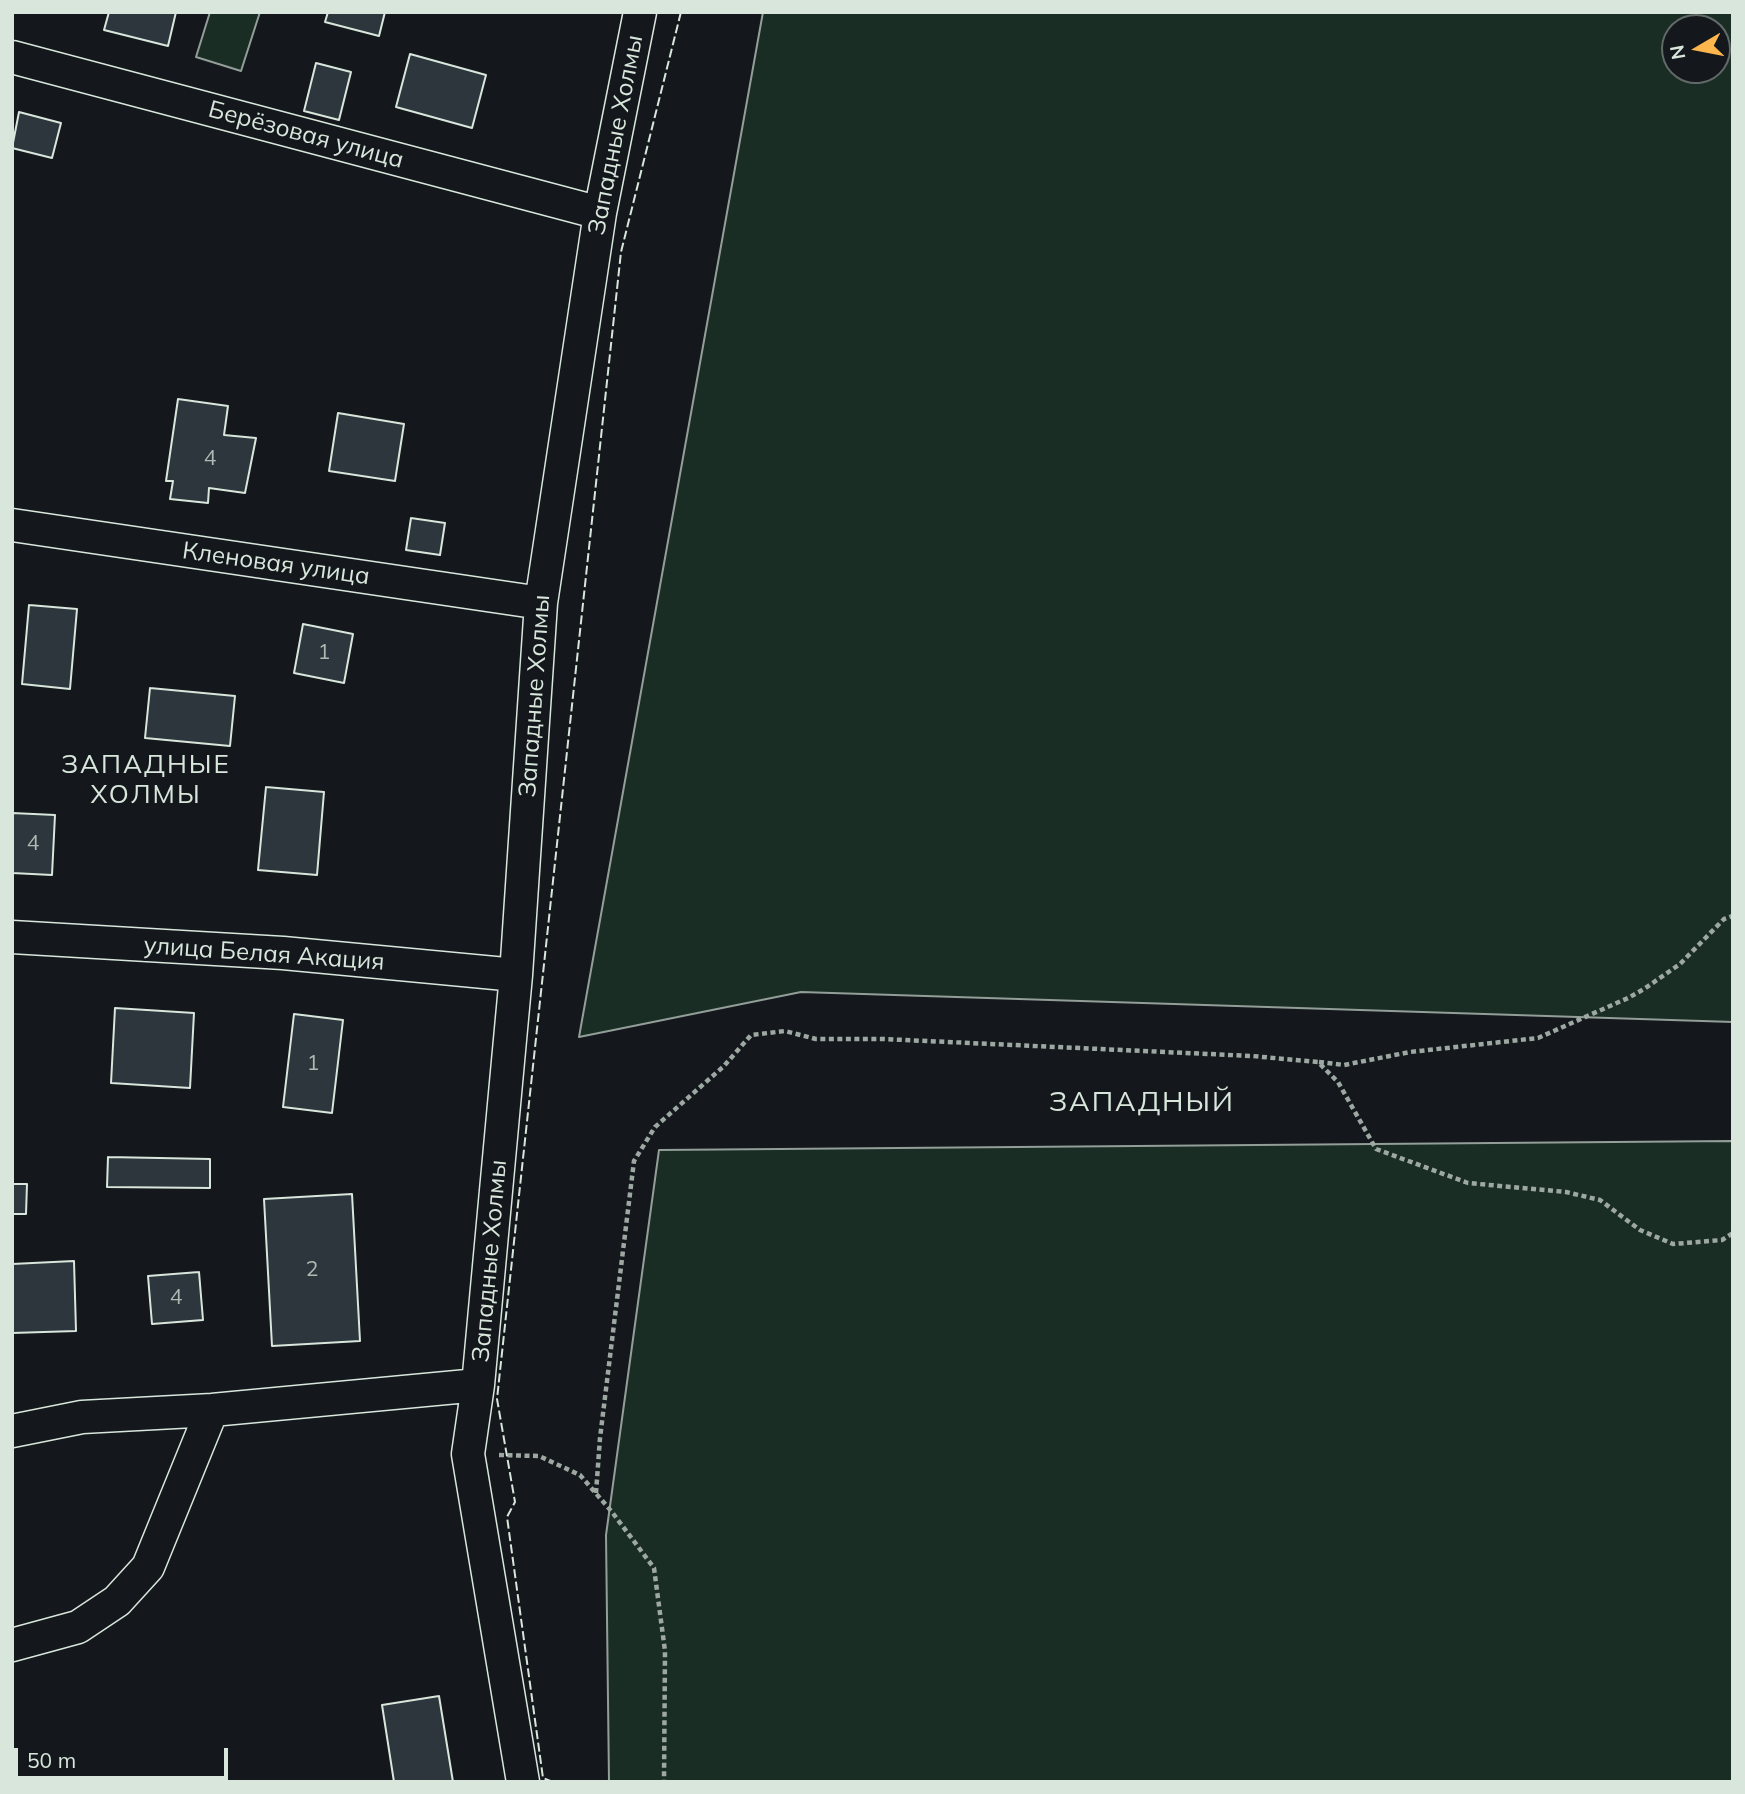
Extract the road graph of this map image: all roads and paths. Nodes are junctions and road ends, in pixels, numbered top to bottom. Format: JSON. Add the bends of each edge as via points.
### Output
{"nodes":[{"id":1,"x":640,"y":12,"type":"edge"},
{"id":2,"x":12,"y":57,"type":"edge"},
{"id":3,"x":600,"y":213,"type":"junction"},
{"id":4,"x":12,"y":525,"type":"edge"},
{"id":5,"x":541,"y":603,"type":"junction"},
{"id":6,"x":1733,"y":916,"type":"edge"},
{"id":7,"x":12,"y":937,"type":"edge"},
{"id":8,"x":516,"y":975,"type":"junction"},
{"id":9,"x":1318,"y":1062,"type":"junction"},
{"id":10,"x":1733,"y":1233,"type":"edge"},
{"id":11,"x":478,"y":1385,"type":"junction"},
{"id":12,"x":212,"y":1410,"type":"junction"},
{"id":13,"x":12,"y":1431,"type":"edge"},
{"id":14,"x":468,"y":1454,"type":"junction"},
{"id":15,"x":596,"y":1493,"type":"junction"},
{"id":16,"x":12,"y":1645,"type":"edge"},
{"id":17,"x":523,"y":1782,"type":"edge"},
{"id":18,"x":664,"y":1782,"type":"edge"}],
"edges":[{"from":1,"to":3,"type":"street","name":"Западные Холмы"},
{"from":2,"to":3,"type":"street","name":"Берёзовая улица"},
{"from":3,"to":5,"type":"street","name":"Западные Холмы"},
{"from":4,"to":5,"type":"street","name":"Кленовая улица"},
{"from":5,"to":8,"type":"street","name":"Западные Холмы"},
{"from":6,"to":9,"type":"path","via":[[1724,919],[1680,964],[1644,989],[1538,1038],[1410,1052],[1344,1065]]},
{"from":7,"to":8,"type":"street","name":"улица Белая Акация","via":[[283,953]]},
{"from":8,"to":11,"type":"street","name":"Западные Холмы"},
{"from":9,"to":10,"type":"path","via":[[1338,1082],[1376,1149],[1468,1182],[1601,1200],[1640,1230],[1673,1244],[1722,1240]]},
{"from":9,"to":15,"type":"path","via":[[816,1039],[785,1031],[751,1035],[724,1066],[655,1127],[634,1161]]},
{"from":11,"to":12,"type":"street","name":"Западные Холмы"},
{"from":11,"to":14,"type":"street","name":"Западные Холмы"},
{"from":12,"to":13,"type":"street","name":"Западные Холмы","via":[[82,1417]]},
{"from":12,"to":16,"type":"street","via":[[148,1567],[117,1601],[78,1627]]},
{"from":14,"to":15,"type":"path","via":[[539,1456],[580,1475]]},
{"from":14,"to":17,"type":"street","name":"Западные Холмы"},
{"from":15,"to":18,"type":"path","via":[[654,1568],[665,1651]]}]}
